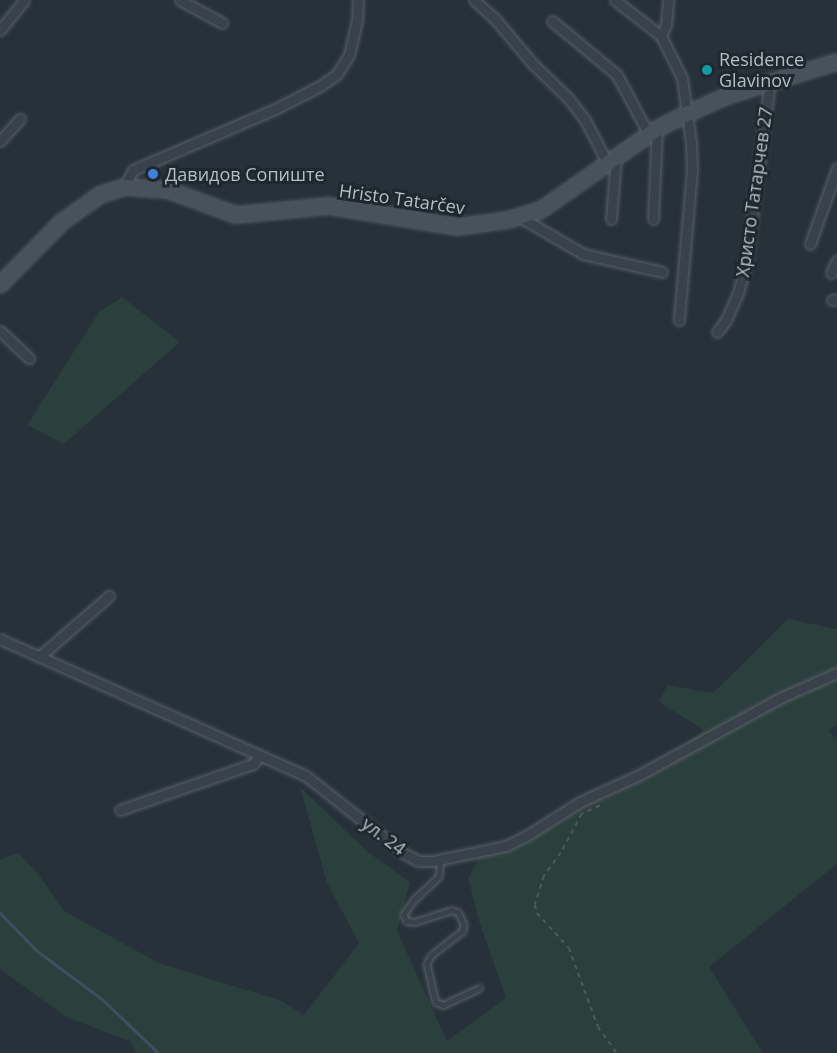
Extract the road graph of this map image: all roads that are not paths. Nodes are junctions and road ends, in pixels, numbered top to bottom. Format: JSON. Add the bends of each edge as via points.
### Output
{"nodes":[{"id":1,"x":24,"y":0,"type":"edge"},
{"id":2,"x":180,"y":0,"type":"edge"},
{"id":3,"x":358,"y":0,"type":"edge"},
{"id":4,"x":474,"y":0,"type":"edge"},
{"id":5,"x":615,"y":0,"type":"edge"},
{"id":6,"x":668,"y":0,"type":"edge"},
{"id":7,"x":552,"y":21,"type":"dead end"},
{"id":8,"x":222,"y":23,"type":"dead end"},
{"id":9,"x":0,"y":30,"type":"edge"},
{"id":10,"x":661,"y":36,"type":"junction"},
{"id":11,"x":837,"y":62,"type":"edge"},
{"id":12,"x":770,"y":82,"type":"junction"},
{"id":13,"x":687,"y":114,"type":"junction"},
{"id":14,"x":20,"y":119,"type":"dead end"},
{"id":15,"x":653,"y":132,"type":"junction"},
{"id":16,"x":0,"y":141,"type":"edge"},
{"id":17,"x":612,"y":160,"type":"junction"},
{"id":18,"x":837,"y":168,"type":"edge"},
{"id":19,"x":124,"y":187,"type":"junction"},
{"id":20,"x":520,"y":217,"type":"junction"},
{"id":21,"x":611,"y":219,"type":"dead end"},
{"id":22,"x":653,"y":219,"type":"dead end"},
{"id":23,"x":810,"y":244,"type":"dead end"},
{"id":24,"x":837,"y":260,"type":"edge"},
{"id":25,"x":662,"y":272,"type":"dead end"},
{"id":26,"x":831,"y":273,"type":"dead end"},
{"id":27,"x":0,"y":285,"type":"edge"},
{"id":28,"x":679,"y":320,"type":"dead end"},
{"id":29,"x":0,"y":331,"type":"edge"},
{"id":30,"x":717,"y":332,"type":"dead end"},
{"id":31,"x":29,"y":358,"type":"dead end"},
{"id":32,"x":109,"y":596,"type":"dead end"},
{"id":33,"x":0,"y":639,"type":"edge"},
{"id":34,"x":39,"y":657,"type":"junction"},
{"id":35,"x":837,"y":673,"type":"edge"},
{"id":36,"x":260,"y":755,"type":"junction"},
{"id":37,"x":120,"y":810,"type":"dead end"},
{"id":38,"x":441,"y":860,"type":"junction"},
{"id":39,"x":479,"y":988,"type":"dead end"}],
"edges":[{"from":1,"to":9,"type":"street"},
{"from":2,"to":8,"type":"street"},
{"from":3,"to":19,"type":"street","via":[[349,56],[337,74],[275,109],[133,170]]},
{"from":4,"to":17,"type":"street","via":[[568,98]]},
{"from":5,"to":10,"type":"street"},
{"from":6,"to":10,"type":"street"},
{"from":7,"to":15,"type":"street","via":[[617,75]]},
{"from":10,"to":13,"type":"street","via":[[682,78]]},
{"from":11,"to":12,"type":"main road","name":"Hristo Tatarčev"},
{"from":12,"to":13,"type":"main road","name":"Hristo Tatarčev"},
{"from":12,"to":30,"type":"street","name":"Христо Татарчев 27","via":[[746,264],[738,293]]},
{"from":13,"to":15,"type":"main road","name":"Hristo Tatarčev"},
{"from":13,"to":28,"type":"street","via":[[691,202]]},
{"from":14,"to":16,"type":"street"},
{"from":15,"to":17,"type":"main road","name":"Hristo Tatarčev"},
{"from":15,"to":22,"type":"street"},
{"from":17,"to":20,"type":"main road","name":"Hristo Tatarčev","via":[[541,210]]},
{"from":17,"to":21,"type":"street"},
{"from":18,"to":23,"type":"street"},
{"from":19,"to":20,"type":"main road","name":"Hristo Tatarčev","via":[[168,190],[236,215],[329,206],[457,227]]},
{"from":19,"to":27,"type":"main road","name":"Hristo Tatarčev","via":[[110,190],[77,210]]},
{"from":20,"to":25,"type":"street","via":[[583,254]]},
{"from":24,"to":26,"type":"street"},
{"from":29,"to":31,"type":"street"},
{"from":32,"to":34,"type":"street"},
{"from":33,"to":34,"type":"street","name":"ул. 24"},
{"from":34,"to":36,"type":"street","name":"ул. 24"},
{"from":35,"to":38,"type":"street","name":"ул. 24","via":[[580,802],[506,846]]},
{"from":36,"to":37,"type":"street","via":[[253,764]]},
{"from":36,"to":38,"type":"street","name":"ул. 24","via":[[306,776],[405,854],[418,861]]},
{"from":38,"to":39,"type":"lane","via":[[439,877],[404,915],[407,921],[415,922],[450,910],[459,912],[463,931],[432,955],[427,964],[436,1002],[443,1005]]}]}
